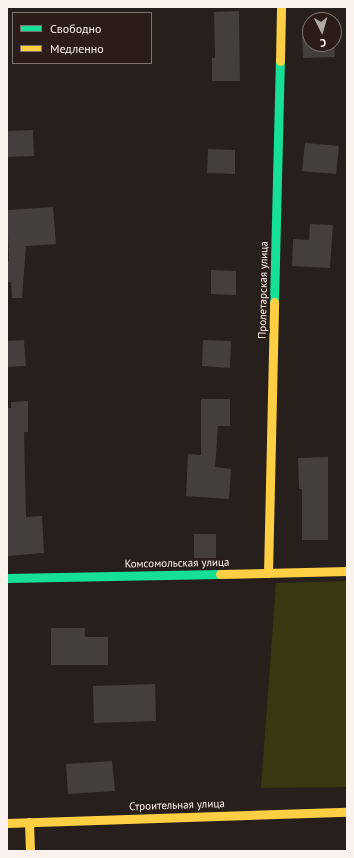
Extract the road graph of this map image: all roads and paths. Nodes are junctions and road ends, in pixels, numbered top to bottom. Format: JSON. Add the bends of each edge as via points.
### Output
{"nodes":[{"id":1,"x":281,"y":7,"type":"edge"},
{"id":2,"x":347,"y":571,"type":"edge"},
{"id":3,"x":268,"y":573,"type":"junction"},
{"id":4,"x":7,"y":578,"type":"edge"},
{"id":5,"x":347,"y":812,"type":"edge"},
{"id":6,"x":29,"y":822,"type":"junction"},
{"id":7,"x":7,"y":823,"type":"edge"},
{"id":8,"x":30,"y":851,"type":"edge"}],
"edges":[{"from":1,"to":3,"type":"street","name":"Пролетарская улица"},
{"from":2,"to":3,"type":"street","name":"Комсомольская улица"},
{"from":3,"to":4,"type":"street","name":"Комсомольская улица"},
{"from":5,"to":6,"type":"street","name":"Строительная улица"},
{"from":6,"to":7,"type":"street","name":"Строительная улица"},
{"from":6,"to":8,"type":"street"}]}
